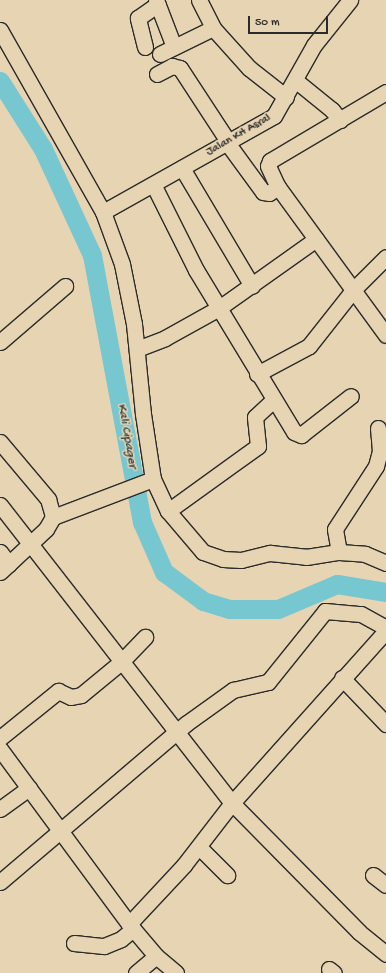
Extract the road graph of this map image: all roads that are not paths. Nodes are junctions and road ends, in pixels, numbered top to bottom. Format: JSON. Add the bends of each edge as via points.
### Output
{"nodes":[{"id":1,"x":199,"y":0,"type":"edge"},
{"id":2,"x":350,"y":0,"type":"edge"},
{"id":3,"x":157,"y":2,"type":"edge"},
{"id":4,"x":213,"y":28,"type":"junction"},
{"id":5,"x":0,"y":30,"type":"edge"},
{"id":6,"x":145,"y":47,"type":"dead end"},
{"id":7,"x":174,"y":47,"type":"junction"},
{"id":8,"x":160,"y":54,"type":"dead end"},
{"id":9,"x":157,"y":74,"type":"dead end"},
{"id":10,"x":295,"y":80,"type":"junction"},
{"id":11,"x":386,"y":92,"type":"edge"},
{"id":12,"x":286,"y":97,"type":"junction"},
{"id":13,"x":340,"y":120,"type":"junction"},
{"id":14,"x":228,"y":144,"type":"junction"},
{"id":15,"x":182,"y":168,"type":"junction"},
{"id":16,"x":154,"y":186,"type":"junction"},
{"id":17,"x":278,"y":187,"type":"junction"},
{"id":18,"x":104,"y":212,"type":"junction"},
{"id":19,"x":316,"y":239,"type":"junction"},
{"id":20,"x":386,"y":257,"type":"edge"},
{"id":21,"x":65,"y":286,"type":"dead end"},
{"id":22,"x":252,"y":286,"type":"junction"},
{"id":23,"x":354,"y":289,"type":"junction"},
{"id":24,"x":218,"y":308,"type":"junction"},
{"id":25,"x":386,"y":335,"type":"edge"},
{"id":26,"x":0,"y":342,"type":"edge"},
{"id":27,"x":136,"y":349,"type":"junction"},
{"id":28,"x":257,"y":374,"type":"junction"},
{"id":29,"x":351,"y":396,"type":"dead end"},
{"id":30,"x":273,"y":400,"type":"junction"},
{"id":31,"x":378,"y":428,"type":"dead end"},
{"id":32,"x":0,"y":442,"type":"edge"},
{"id":33,"x":150,"y":480,"type":"junction"},
{"id":34,"x":0,"y":505,"type":"edge"},
{"id":35,"x":168,"y":511,"type":"junction"},
{"id":36,"x":53,"y":517,"type":"junction"},
{"id":37,"x":29,"y":545,"type":"junction"},
{"id":38,"x":339,"y":552,"type":"junction"},
{"id":39,"x":3,"y":563,"type":"edge"},
{"id":40,"x":386,"y":563,"type":"edge"},
{"id":41,"x":386,"y":630,"type":"edge"},
{"id":42,"x":145,"y":637,"type":"dead end"},
{"id":43,"x":121,"y":662,"type":"junction"},
{"id":44,"x":342,"y":678,"type":"junction"},
{"id":45,"x":386,"y":724,"type":"edge"},
{"id":46,"x":177,"y":730,"type":"junction"},
{"id":47,"x":0,"y":738,"type":"edge"},
{"id":48,"x":0,"y":749,"type":"edge"},
{"id":49,"x":29,"y":788,"type":"junction"},
{"id":50,"x":232,"y":803,"type":"junction"},
{"id":51,"x":0,"y":809,"type":"edge"},
{"id":52,"x":62,"y":831,"type":"junction"},
{"id":53,"x":199,"y":847,"type":"junction"},
{"id":54,"x":227,"y":875,"type":"dead end"},
{"id":55,"x":373,"y":875,"type":"dead end"},
{"id":56,"x":0,"y":882,"type":"edge"},
{"id":57,"x":386,"y":885,"type":"edge"},
{"id":58,"x":131,"y":926,"type":"junction"},
{"id":59,"x":74,"y":943,"type":"dead end"},
{"id":60,"x":386,"y":954,"type":"edge"},
{"id":61,"x":156,"y":956,"type":"junction"},
{"id":62,"x":136,"y":973,"type":"edge"},
{"id":63,"x":176,"y":973,"type":"edge"}],
"edges":[{"from":1,"to":4,"type":"street"},
{"from":2,"to":10,"type":"street","name":"Jalan KH Asral","via":[[314,45]]},
{"from":3,"to":6,"type":"street","via":[[138,18]]},
{"from":3,"to":7,"type":"street"},
{"from":4,"to":7,"type":"street"},
{"from":4,"to":12,"type":"street","via":[[249,68]]},
{"from":5,"to":18,"type":"street"},
{"from":7,"to":8,"type":"street"},
{"from":9,"to":14,"type":"street","via":[[172,66],[180,68]]},
{"from":10,"to":12,"type":"street","name":"Jalan KH Asral"},
{"from":10,"to":13,"type":"street","via":[[332,110]]},
{"from":11,"to":13,"type":"street"},
{"from":12,"to":14,"type":"street","name":"Jalan KH Asral","via":[[274,116]]},
{"from":13,"to":17,"type":"street","via":[[270,161],[268,166]]},
{"from":14,"to":15,"type":"street","name":"Jalan KH Asral"},
{"from":14,"to":17,"type":"street","via":[[263,192],[270,193]]},
{"from":15,"to":16,"type":"street","name":"Jalan KH Asral"},
{"from":15,"to":22,"type":"street"},
{"from":16,"to":18,"type":"street","name":"Jalan KH Asral"},
{"from":16,"to":24,"type":"street"},
{"from":17,"to":19,"type":"street"},
{"from":18,"to":27,"type":"street","via":[[122,264]]},
{"from":19,"to":22,"type":"street"},
{"from":19,"to":23,"type":"street"},
{"from":20,"to":23,"type":"street"},
{"from":21,"to":26,"type":"street"},
{"from":22,"to":24,"type":"street"},
{"from":23,"to":25,"type":"street"},
{"from":23,"to":28,"type":"street","via":[[309,346]]},
{"from":24,"to":27,"type":"street","via":[[165,338]]},
{"from":24,"to":28,"type":"street"},
{"from":27,"to":33,"type":"street"},
{"from":28,"to":30,"type":"street"},
{"from":29,"to":30,"type":"street","via":[[302,436],[294,432]]},
{"from":30,"to":35,"type":"street","via":[[256,417],[258,446]]},
{"from":31,"to":38,"type":"street","via":[[380,451],[376,466],[335,529]]},
{"from":32,"to":36,"type":"street","via":[[48,499]]},
{"from":33,"to":35,"type":"street"},
{"from":33,"to":36,"type":"street"},
{"from":34,"to":37,"type":"street"},
{"from":35,"to":38,"type":"street","via":[[203,552],[224,560],[241,560],[270,553],[306,557]]},
{"from":36,"to":37,"type":"street","via":[[46,529]]},
{"from":37,"to":39,"type":"street"},
{"from":37,"to":43,"type":"street"},
{"from":38,"to":40,"type":"street","via":[[366,554]]},
{"from":41,"to":44,"type":"street"},
{"from":41,"to":46,"type":"street","via":[[361,614],[326,611],[268,682],[233,690]]},
{"from":42,"to":43,"type":"street"},
{"from":43,"to":46,"type":"street"},
{"from":43,"to":47,"type":"street","via":[[81,695],[71,697],[58,691]]},
{"from":44,"to":45,"type":"street"},
{"from":44,"to":50,"type":"street"},
{"from":46,"to":50,"type":"street"},
{"from":46,"to":52,"type":"street"},
{"from":48,"to":49,"type":"street"},
{"from":49,"to":51,"type":"street"},
{"from":49,"to":52,"type":"street"},
{"from":50,"to":53,"type":"street"},
{"from":50,"to":60,"type":"street","via":[[359,932]]},
{"from":52,"to":56,"type":"street"},
{"from":52,"to":58,"type":"street"},
{"from":53,"to":54,"type":"street"},
{"from":53,"to":58,"type":"street"},
{"from":55,"to":57,"type":"street"},
{"from":58,"to":59,"type":"street","via":[[121,939],[104,946]]},
{"from":58,"to":61,"type":"street"},
{"from":61,"to":62,"type":"street"},
{"from":61,"to":63,"type":"street"}]}
